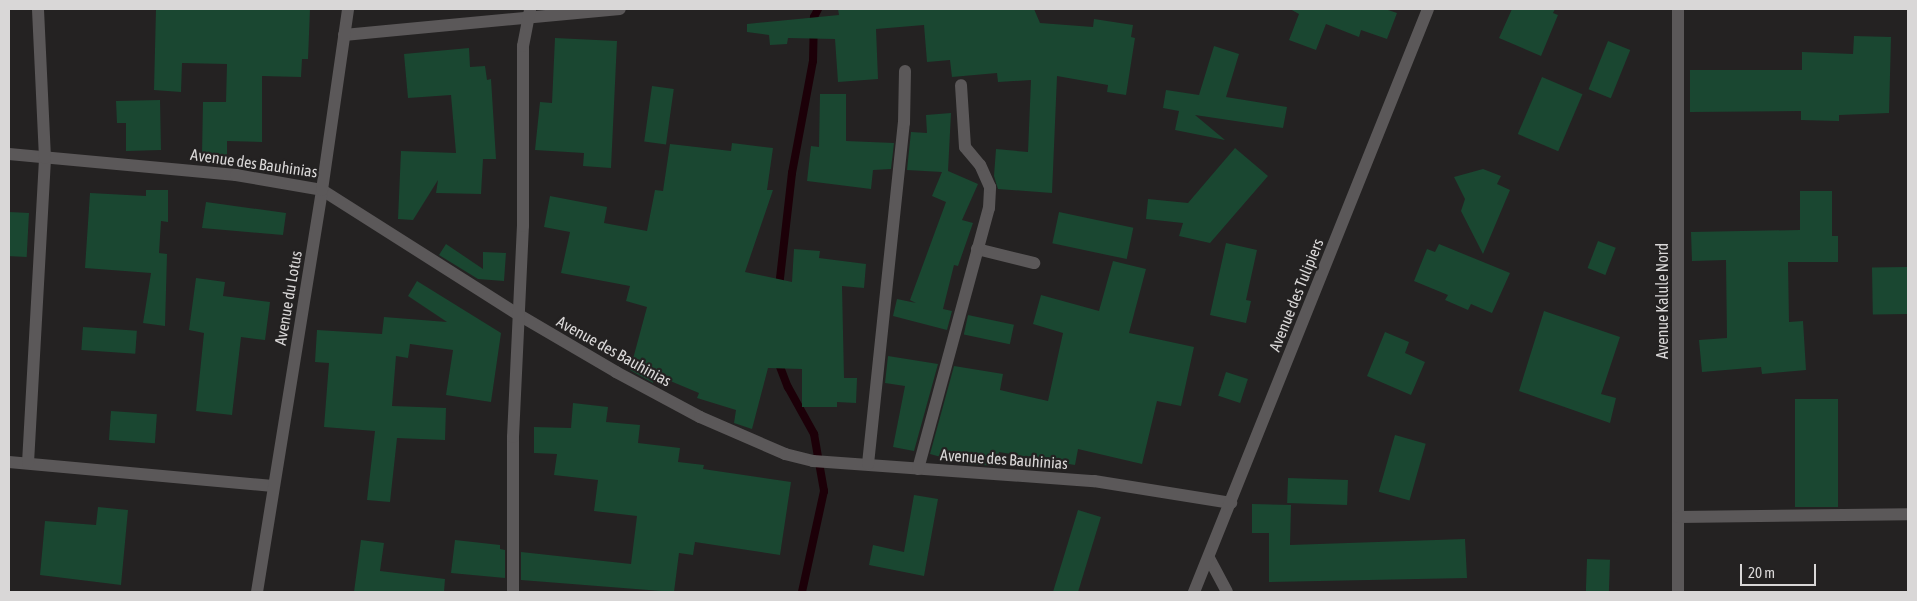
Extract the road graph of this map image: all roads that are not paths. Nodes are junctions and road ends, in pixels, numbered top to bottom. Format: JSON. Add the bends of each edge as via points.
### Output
{"nodes":[{"id":1,"x":38,"y":9,"type":"edge"},
{"id":2,"x":348,"y":9,"type":"edge"},
{"id":3,"x":620,"y":9,"type":"edge"},
{"id":4,"x":1428,"y":9,"type":"edge"},
{"id":5,"x":1678,"y":9,"type":"edge"},
{"id":6,"x":528,"y":13,"type":"edge"},
{"id":7,"x":344,"y":35,"type":"junction"},
{"id":8,"x":905,"y":71,"type":"dead end"},
{"id":9,"x":961,"y":85,"type":"dead end"},
{"id":10,"x":9,"y":154,"type":"edge"},
{"id":11,"x":45,"y":158,"type":"junction"},
{"id":12,"x":322,"y":190,"type":"junction"},
{"id":13,"x":977,"y":249,"type":"junction"},
{"id":14,"x":1034,"y":263,"type":"dead end"},
{"id":15,"x":519,"y":316,"type":"junction"},
{"id":16,"x":9,"y":462,"type":"edge"},
{"id":17,"x":28,"y":463,"type":"junction"},
{"id":18,"x":868,"y":464,"type":"junction"},
{"id":19,"x":918,"y":469,"type":"junction"},
{"id":20,"x":273,"y":486,"type":"junction"},
{"id":21,"x":1231,"y":503,"type":"junction"},
{"id":22,"x":1908,"y":514,"type":"edge"},
{"id":23,"x":1678,"y":517,"type":"junction"},
{"id":24,"x":1209,"y":558,"type":"junction"},
{"id":25,"x":257,"y":592,"type":"edge"},
{"id":26,"x":513,"y":592,"type":"edge"},
{"id":27,"x":1194,"y":592,"type":"edge"},
{"id":28,"x":1227,"y":592,"type":"edge"},
{"id":29,"x":1678,"y":592,"type":"edge"}],
"edges":[{"from":1,"to":11,"type":"street"},
{"from":2,"to":7,"type":"street","name":"Avenue du Lotus"},
{"from":3,"to":6,"type":"street"},
{"from":4,"to":21,"type":"street","name":"Avenue des Tulipiers"},
{"from":5,"to":23,"type":"street","name":"Avenue Kalule Nord"},
{"from":6,"to":7,"type":"street"},
{"from":6,"to":15,"type":"street"},
{"from":7,"to":12,"type":"street","name":"Avenue du Lotus"},
{"from":8,"to":18,"type":"street","via":[[904,123]]},
{"from":9,"to":13,"type":"street","via":[[965,147],[980,165],[990,187],[989,208]]},
{"from":10,"to":11,"type":"street","name":"Avenue des Bauhinias"},
{"from":11,"to":12,"type":"street","name":"Avenue des Bauhinias","via":[[236,175]]},
{"from":11,"to":17,"type":"street"},
{"from":12,"to":15,"type":"street","name":"Avenue des Bauhinias"},
{"from":12,"to":20,"type":"street","name":"Avenue du Lotus"},
{"from":13,"to":14,"type":"street"},
{"from":13,"to":19,"type":"street"},
{"from":15,"to":18,"type":"street","name":"Avenue des Bauhinias","via":[[700,417],[785,454],[812,461]]},
{"from":15,"to":26,"type":"street","via":[[513,437]]},
{"from":16,"to":17,"type":"street"},
{"from":17,"to":20,"type":"street"},
{"from":18,"to":19,"type":"street","name":"Avenue des Bauhinias"},
{"from":19,"to":21,"type":"street","name":"Avenue des Bauhinias","via":[[1094,481]]},
{"from":20,"to":25,"type":"street","name":"Avenue du Lotus"},
{"from":21,"to":24,"type":"street","name":"Avenue des Tulipiers"},
{"from":22,"to":23,"type":"street"},
{"from":23,"to":29,"type":"street","name":"Avenue Kalule Nord"},
{"from":24,"to":27,"type":"street","name":"Avenue des Tulipiers"},
{"from":24,"to":28,"type":"street"}]}
